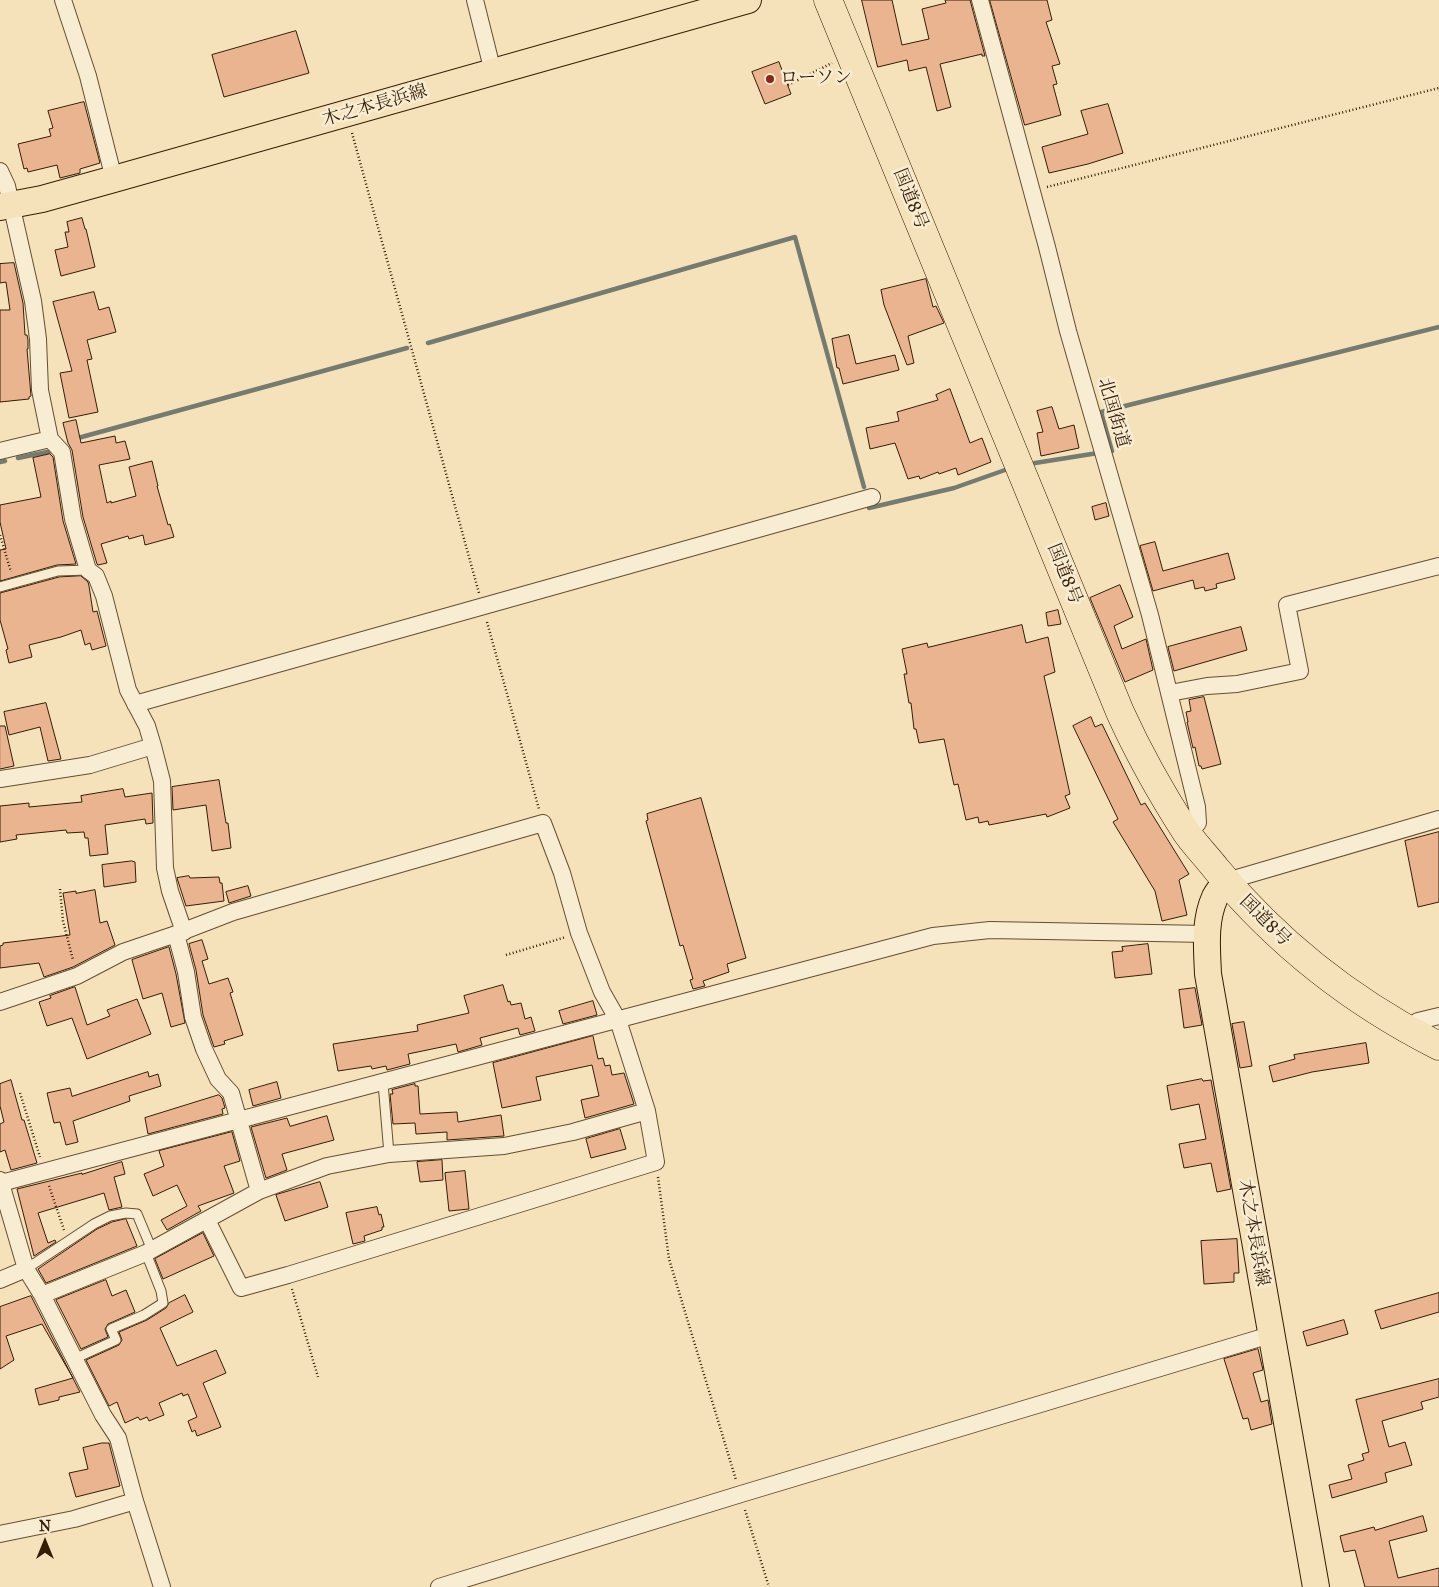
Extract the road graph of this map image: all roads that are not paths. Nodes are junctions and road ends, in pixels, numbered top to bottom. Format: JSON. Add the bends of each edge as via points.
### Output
{"nodes":[{"id":1,"x":63,"y":0,"type":"edge"},
{"id":2,"x":475,"y":0,"type":"edge"},
{"id":3,"x":748,"y":0,"type":"edge"},
{"id":4,"x":828,"y":0,"type":"edge"},
{"id":5,"x":980,"y":0,"type":"edge"},
{"id":6,"x":492,"y":72,"type":"junction"},
{"id":7,"x":0,"y":171,"type":"edge"},
{"id":8,"x":114,"y":179,"type":"junction"},
{"id":9,"x":6,"y":206,"type":"edge"},
{"id":10,"x":50,"y":439,"type":"junction"},
{"id":11,"x":0,"y":451,"type":"edge"},
{"id":12,"x":872,"y":497,"type":"dead end"},
{"id":13,"x":1439,"y":566,"type":"edge"},
{"id":14,"x":88,"y":570,"type":"junction"},
{"id":15,"x":0,"y":587,"type":"edge"},
{"id":16,"x":1170,"y":693,"type":"junction"},
{"id":17,"x":135,"y":704,"type":"junction"},
{"id":18,"x":153,"y":746,"type":"junction"},
{"id":19,"x":0,"y":779,"type":"edge"},
{"id":20,"x":1439,"y":820,"type":"edge"},
{"id":21,"x":1187,"y":834,"type":"junction"},
{"id":22,"x":1227,"y":881,"type":"junction"},
{"id":23,"x":180,"y":933,"type":"junction"},
{"id":24,"x":1207,"y":934,"type":"junction"},
{"id":25,"x":0,"y":1002,"type":"edge"},
{"id":26,"x":1439,"y":1016,"type":"edge"},
{"id":27,"x":618,"y":1020,"type":"junction"},
{"id":28,"x":1407,"y":1030,"type":"junction"},
{"id":29,"x":1439,"y":1046,"type":"edge"},
{"id":30,"x":383,"y":1083,"type":"junction"},
{"id":31,"x":647,"y":1111,"type":"junction"},
{"id":32,"x":240,"y":1120,"type":"junction"},
{"id":33,"x":390,"y":1154,"type":"junction"},
{"id":34,"x":0,"y":1182,"type":"edge"},
{"id":35,"x":258,"y":1191,"type":"junction"},
{"id":36,"x":207,"y":1220,"type":"junction"},
{"id":37,"x":149,"y":1252,"type":"junction"},
{"id":38,"x":26,"y":1268,"type":"junction"},
{"id":39,"x":0,"y":1280,"type":"edge"},
{"id":40,"x":42,"y":1295,"type":"junction"},
{"id":41,"x":1270,"y":1336,"type":"junction"},
{"id":42,"x":74,"y":1359,"type":"junction"},
{"id":43,"x":135,"y":1501,"type":"junction"},
{"id":44,"x":0,"y":1534,"type":"edge"},
{"id":45,"x":162,"y":1587,"type":"edge"},
{"id":46,"x":438,"y":1587,"type":"edge"},
{"id":47,"x":1316,"y":1587,"type":"edge"}],
"edges":[{"from":1,"to":8,"type":"street","via":[[88,76]]},
{"from":2,"to":6,"type":"street"},
{"from":3,"to":6,"type":"main road","name":"木之本長浜線"},
{"from":4,"to":21,"type":"highway","name":"国道8号","via":[[1120,712],[1152,777]]},
{"from":5,"to":16,"type":"street","name":"北国街道","via":[[1068,331]]},
{"from":6,"to":8,"type":"main road","name":"木之本長浜線"},
{"from":7,"to":9,"type":"street","via":[[7,186]]},
{"from":8,"to":9,"type":"main road","name":"木之本長浜線"},
{"from":9,"to":10,"type":"street","via":[[32,301],[40,390]]},
{"from":10,"to":11,"type":"street"},
{"from":10,"to":14,"type":"street","via":[[62,452],[74,519]]},
{"from":12,"to":17,"type":"street"},
{"from":13,"to":16,"type":"street","via":[[1287,605],[1300,671]]},
{"from":14,"to":15,"type":"lane","via":[[58,571]]},
{"from":14,"to":17,"type":"street","via":[[96,576],[104,596],[128,690]]},
{"from":16,"to":21,"type":"street","name":"北国街道","via":[[1197,807],[1198,823]]},
{"from":17,"to":18,"type":"street"},
{"from":18,"to":19,"type":"street","via":[[90,765]]},
{"from":18,"to":23,"type":"street","via":[[162,781],[165,868]]},
{"from":20,"to":22,"type":"street"},
{"from":21,"to":22,"type":"highway","name":"国道8号"},
{"from":22,"to":24,"type":"main road","name":"木之本長浜線","via":[[1216,896]]},
{"from":22,"to":28,"type":"highway","name":"国道8号","via":[[1306,960],[1345,991]]},
{"from":23,"to":25,"type":"street","via":[[123,952],[77,976]]},
{"from":23,"to":27,"type":"street","via":[[233,912],[543,823],[562,873],[579,933],[602,992]]},
{"from":23,"to":32,"type":"street","via":[[194,1017],[204,1049],[218,1079],[231,1093]]},
{"from":24,"to":27,"type":"street","via":[[990,930],[933,936]]},
{"from":24,"to":41,"type":"main road","name":"木之本長浜線","via":[[1208,974]]},
{"from":26,"to":28,"type":"street","via":[[1418,1022]]},
{"from":27,"to":30,"type":"street"},
{"from":27,"to":31,"type":"street"},
{"from":28,"to":29,"type":"highway","name":"国道8号"},
{"from":30,"to":32,"type":"street"},
{"from":30,"to":33,"type":"lane"},
{"from":31,"to":33,"type":"street","via":[[573,1132],[504,1146]]},
{"from":31,"to":36,"type":"street","via":[[656,1162],[241,1288]]},
{"from":32,"to":34,"type":"street","via":[[45,1173]]},
{"from":32,"to":35,"type":"street"},
{"from":33,"to":35,"type":"street","via":[[327,1166]]},
{"from":34,"to":38,"type":"street"},
{"from":35,"to":36,"type":"street"},
{"from":36,"to":37,"type":"street"},
{"from":37,"to":38,"type":"lane","via":[[137,1214],[126,1213],[94,1224]]},
{"from":37,"to":40,"type":"street"},
{"from":37,"to":42,"type":"lane","via":[[164,1303],[111,1329],[116,1340]]},
{"from":38,"to":39,"type":"street"},
{"from":38,"to":40,"type":"street"},
{"from":40,"to":42,"type":"street"},
{"from":41,"to":46,"type":"street"},
{"from":41,"to":47,"type":"main road","name":"木之本長浜線"},
{"from":42,"to":43,"type":"street","via":[[118,1438]]},
{"from":43,"to":44,"type":"street","via":[[74,1519]]},
{"from":43,"to":45,"type":"street"}]}
